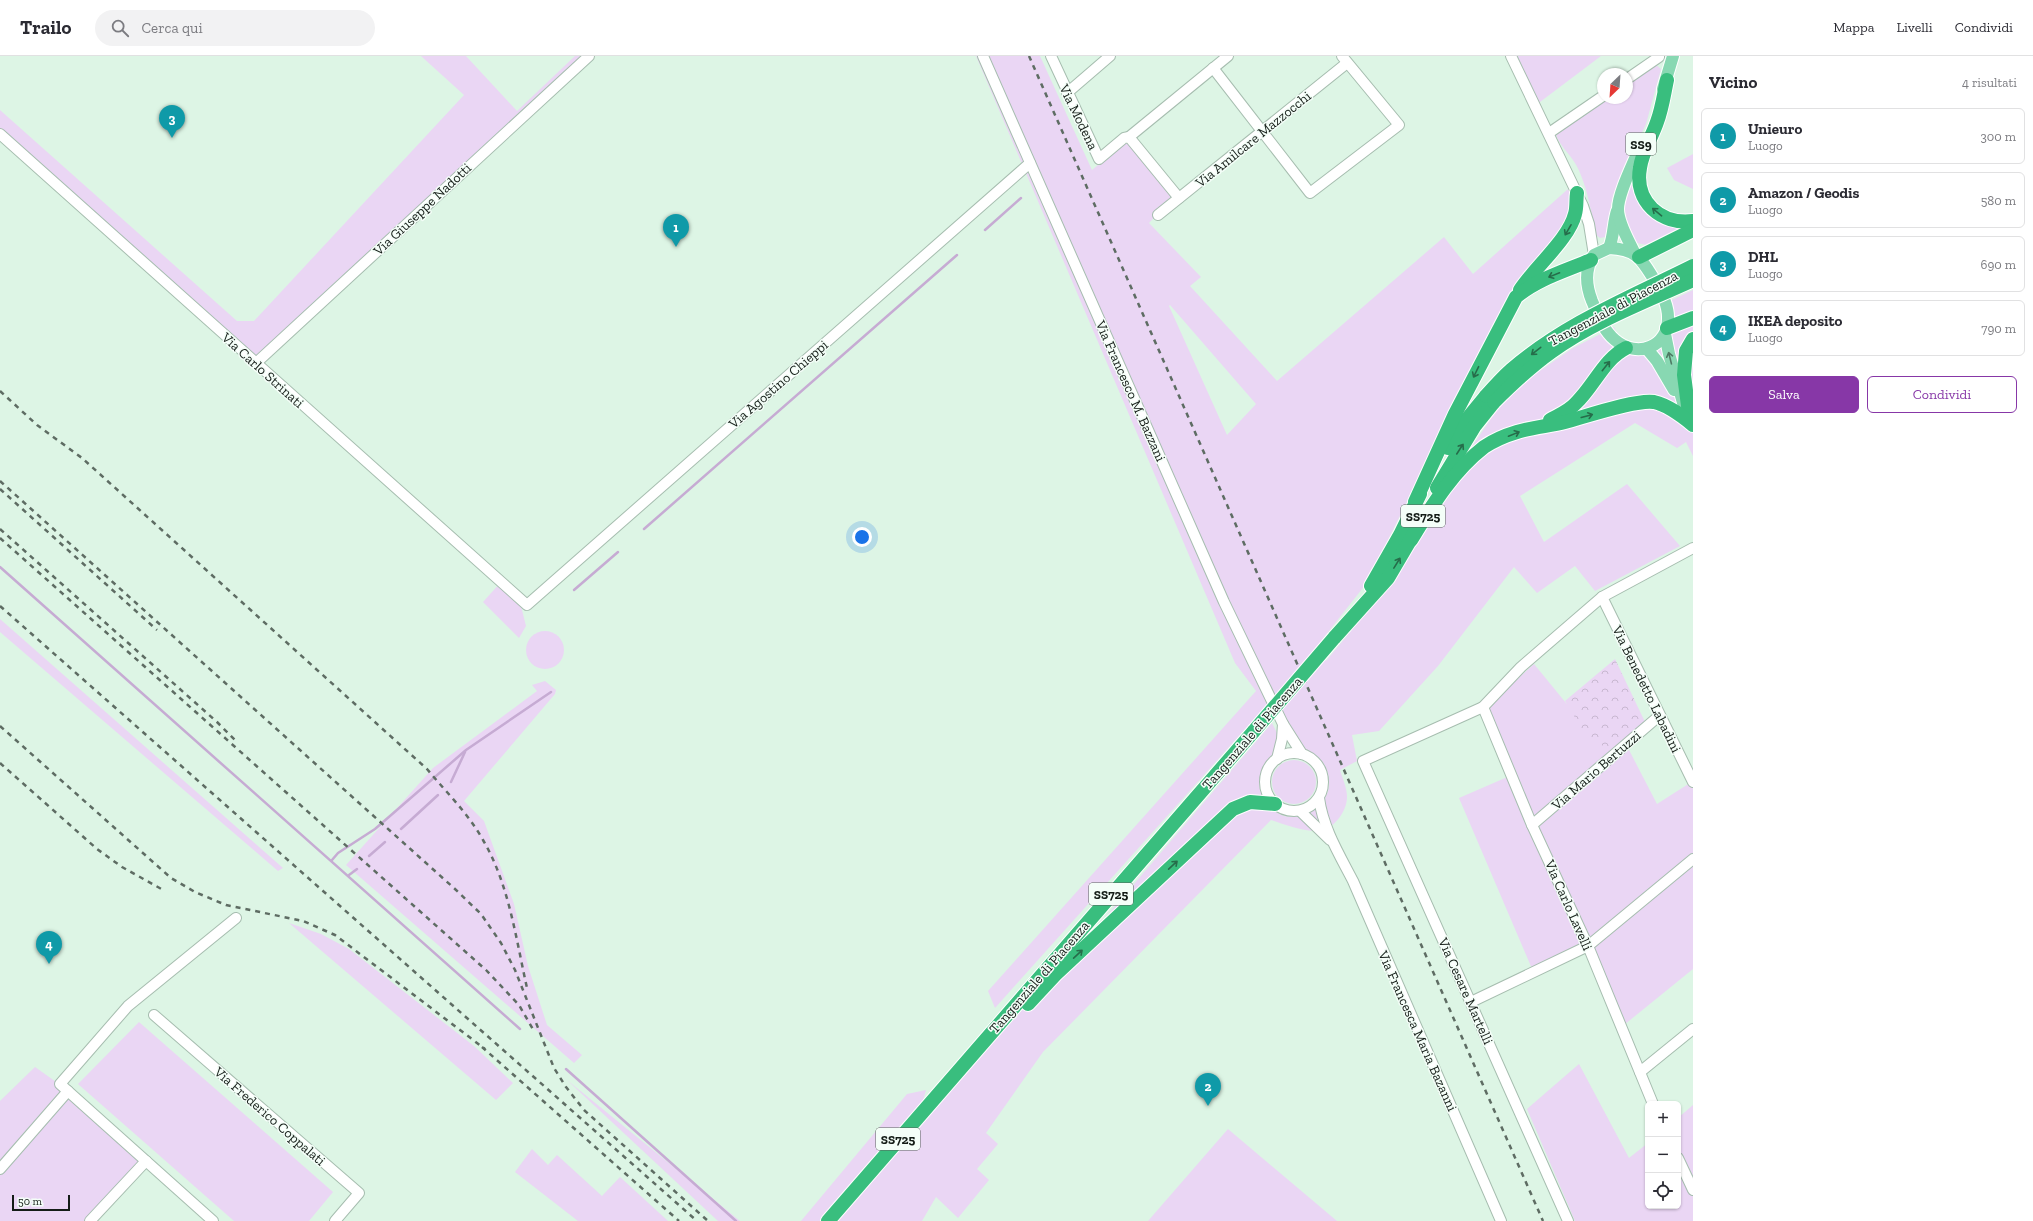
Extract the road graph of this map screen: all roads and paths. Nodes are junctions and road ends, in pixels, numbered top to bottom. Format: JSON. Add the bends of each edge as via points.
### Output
{"nodes":[{"id":1,"x":589,"y":56,"type":"edge"},
{"id":2,"x":982,"y":56,"type":"edge"},
{"id":3,"x":1051,"y":56,"type":"edge"},
{"id":4,"x":1110,"y":56,"type":"edge"},
{"id":5,"x":1228,"y":56,"type":"edge"},
{"id":6,"x":1511,"y":56,"type":"edge"},
{"id":7,"x":1673,"y":56,"type":"edge"},
{"id":8,"x":1659,"y":57,"type":"dead end"},
{"id":9,"x":1344,"y":59,"type":"edge"},
{"id":10,"x":1213,"y":68,"type":"junction"},
{"id":11,"x":1633,"y":75,"type":"edge"},
{"id":12,"x":1667,"y":80,"type":"junction"},
{"id":13,"x":1067,"y":93,"type":"junction"},
{"id":14,"x":1597,"y":100,"type":"edge"},
{"id":15,"x":1262,"y":131,"type":"junction"},
{"id":16,"x":1549,"y":132,"type":"junction"},
{"id":17,"x":0,"y":134,"type":"edge"},
{"id":18,"x":1129,"y":137,"type":"junction"},
{"id":19,"x":1030,"y":163,"type":"junction"},
{"id":20,"x":1577,"y":192,"type":"junction"},
{"id":21,"x":1180,"y":198,"type":"junction"},
{"id":22,"x":1618,"y":210,"type":"junction"},
{"id":23,"x":1158,"y":215,"type":"dead end"},
{"id":24,"x":1693,"y":221,"type":"edge"},
{"id":25,"x":1693,"y":230,"type":"edge"},
{"id":26,"x":1609,"y":248,"type":"junction"},
{"id":27,"x":1636,"y":255,"type":"junction"},
{"id":28,"x":1592,"y":258,"type":"junction"},
{"id":29,"x":1693,"y":266,"type":"edge"},
{"id":30,"x":1693,"y":280,"type":"edge"},
{"id":31,"x":1516,"y":297,"type":"junction"},
{"id":32,"x":1693,"y":318,"type":"edge"},
{"id":33,"x":1666,"y":331,"type":"junction"},
{"id":34,"x":1693,"y":339,"type":"edge"},
{"id":35,"x":1626,"y":348,"type":"junction"},
{"id":36,"x":1646,"y":349,"type":"junction"},
{"id":37,"x":256,"y":363,"type":"junction"},
{"id":38,"x":1490,"y":399,"type":"junction"},
{"id":39,"x":1690,"y":420,"type":"edge"},
{"id":40,"x":1536,"y":427,"type":"junction"},
{"id":41,"x":1415,"y":502,"type":"junction"},
{"id":42,"x":1411,"y":540,"type":"junction"},
{"id":43,"x":1693,"y":548,"type":"edge"},
{"id":44,"x":1602,"y":597,"type":"junction"},
{"id":45,"x":527,"y":605,"type":"joint"},
{"id":46,"x":1345,"y":625,"type":"junction"},
{"id":47,"x":1483,"y":707,"type":"junction"},
{"id":48,"x":1659,"y":716,"type":"junction"},
{"id":49,"x":1283,"y":724,"type":"junction"},
{"id":50,"x":1302,"y":754,"type":"junction"},
{"id":51,"x":1277,"y":759,"type":"junction"},
{"id":52,"x":1693,"y":782,"type":"edge"},
{"id":53,"x":1319,"y":798,"type":"junction"},
{"id":54,"x":1276,"y":804,"type":"junction"},
{"id":55,"x":1300,"y":811,"type":"junction"},
{"id":56,"x":1532,"y":825,"type":"junction"},
{"id":57,"x":1332,"y":842,"type":"junction"},
{"id":58,"x":1693,"y":859,"type":"edge"},
{"id":59,"x":236,"y":918,"type":"dead end"},
{"id":60,"x":1588,"y":946,"type":"junction"},
{"id":61,"x":1471,"y":1002,"type":"junction"},
{"id":62,"x":154,"y":1015,"type":"dead end"},
{"id":63,"x":1693,"y":1029,"type":"edge"},
{"id":64,"x":969,"y":1058,"type":"junction"},
{"id":65,"x":1640,"y":1072,"type":"junction"},
{"id":66,"x":68,"y":1091,"type":"junction"},
{"id":67,"x":1652,"y":1101,"type":"edge"},
{"id":68,"x":146,"y":1161,"type":"junction"},
{"id":69,"x":1681,"y":1164,"type":"edge"},
{"id":70,"x":0,"y":1169,"type":"edge"},
{"id":71,"x":1693,"y":1190,"type":"edge"},
{"id":72,"x":90,"y":1221,"type":"edge"},
{"id":73,"x":213,"y":1221,"type":"edge"},
{"id":74,"x":335,"y":1221,"type":"edge"},
{"id":75,"x":828,"y":1221,"type":"edge"},
{"id":76,"x":1501,"y":1221,"type":"edge"},
{"id":77,"x":1568,"y":1221,"type":"edge"}],
"edges":[{"from":1,"to":37,"type":"street","name":"Via Giuseppe Nadotti"},
{"from":2,"to":19,"type":"street","name":"Via Francesco M. Bazzani"},
{"from":3,"to":13,"type":"street","name":"Via Modena"},
{"from":4,"to":13,"type":"street"},
{"from":5,"to":10,"type":"street"},
{"from":6,"to":16,"type":"street"},
{"from":7,"to":12,"type":"main road","number":"SS9"},
{"from":8,"to":11,"type":"street"},
{"from":9,"to":15,"type":"street","name":"Via Amilcare Mazzocchi"},
{"from":9,"to":15,"type":"street","via":[[1399,126],[1310,193]]},
{"from":10,"to":15,"type":"street"},
{"from":10,"to":18,"type":"street"},
{"from":12,"to":22,"type":"main road","number":"SS9","via":[[1622,192]]},
{"from":24,"to":12,"type":"highway","one_way":true,"via":[[1667,220],[1658,215],[1642,195],[1639,180],[1639,168],[1658,120]]},
{"from":13,"to":18,"type":"street","name":"Via Modena","via":[[1099,159],[1124,138]]},
{"from":14,"to":16,"type":"street"},
{"from":15,"to":21,"type":"street","name":"Via Amilcare Mazzocchi"},
{"from":16,"to":20,"type":"street"},
{"from":17,"to":37,"type":"street","name":"Via Carlo Strinati"},
{"from":18,"to":21,"type":"street"},
{"from":19,"to":45,"type":"street","name":"Via Agostino Chieppi"},
{"from":19,"to":49,"type":"street","name":"Via Francesco M. Bazzani","via":[[1224,602]]},
{"from":20,"to":28,"type":"street","via":[[1589,224]]},
{"from":20,"to":31,"type":"highway","one_way":true,"via":[[1571,226],[1525,282]]},
{"from":21,"to":23,"type":"street","name":"Via Amilcare Mazzocchi"},
{"from":22,"to":26,"type":"main road"},
{"from":22,"to":27,"type":"main road","via":[[1624,232]]},
{"from":25,"to":27,"type":"highway"},
{"from":26,"to":27,"type":"main road"},
{"from":26,"to":28,"type":"main road"},
{"from":27,"to":33,"type":"main road","via":[[1659,288],[1668,316]]},
{"from":28,"to":31,"type":"highway","one_way":true,"via":[[1546,278]]},
{"from":28,"to":35,"type":"main road","via":[[1587,272],[1587,284],[1598,316],[1615,340]]},
{"from":29,"to":38,"type":"highway","name":"Tangenziale di Piacenza","number":"SS725","one_way":true,"bridge":true,"via":[[1592,316],[1545,344],[1510,370]]},
{"from":30,"to":38,"type":"highway","name":"Tangenziale di Piacenza","number":"SS725","bridge":true,"via":[[1597,324],[1552,352]]},
{"from":31,"to":41,"type":"highway","one_way":true,"via":[[1455,414]]},
{"from":32,"to":33,"type":"highway"},
{"from":33,"to":36,"type":"main road","via":[[1661,341]]},
{"from":39,"to":33,"type":"main road","one_way":true,"via":[[1669,354]]},
{"from":34,"to":39,"type":"highway","via":[[1686,352],[1684,375]]},
{"from":35,"to":36,"type":"main road"},
{"from":40,"to":35,"type":"highway","one_way":true,"via":[[1568,410],[1611,360]]},
{"from":36,"to":39,"type":"main road","via":[[1658,361]]},
{"from":37,"to":45,"type":"street","name":"Via Carlo Strinati"},
{"from":38,"to":41,"type":"highway","name":"Tangenziale di Piacenza","number":"SS725","via":[[1463,424]]},
{"from":42,"to":38,"type":"highway","name":"Tangenziale di Piacenza","number":"SS725","one_way":true,"via":[[1447,469]]},
{"from":40,"to":39,"type":"highway","one_way":true,"via":[[1628,405],[1653,402]]},
{"from":42,"to":40,"type":"highway","one_way":true,"via":[[1444,489],[1463,466],[1486,446],[1516,432]]},
{"from":41,"to":46,"type":"highway","name":"Tangenziale di Piacenza","number":"SS725","via":[[1380,573]]},
{"from":46,"to":42,"type":"highway","name":"Tangenziale di Piacenza","number":"SS725","one_way":true,"via":[[1388,578]]},
{"from":43,"to":44,"type":"street"},
{"from":44,"to":47,"type":"street","via":[[1521,667]]},
{"from":44,"to":48,"type":"street","name":"Via Benedetto Labadini"},
{"from":46,"to":64,"type":"highway","name":"Tangenziale di Piacenza","number":"SS725","bridge":true},
{"from":47,"to":56,"type":"street","name":"Via Carlo Lavelli"},
{"from":47,"to":61,"type":"street","name":"Via Cesare Martelli","via":[[1363,761]]},
{"from":48,"to":52,"type":"street","name":"Via Benedetto Labadini"},
{"from":48,"to":56,"type":"street","name":"Via Mario Bertuzzi"},
{"from":49,"to":50,"type":"street","name":"Via Francesco M. Bazzani"},
{"from":49,"to":51,"type":"street"},
{"from":50,"to":51,"type":"street","via":[[1293,753]]},
{"from":50,"to":53,"type":"street","via":[[1316,763],[1321,770],[1323,788]]},
{"from":51,"to":54,"type":"street","via":[[1271,765],[1265,781],[1266,790]]},
{"from":53,"to":55,"type":"street","via":[[1308,808]]},
{"from":53,"to":57,"type":"street","via":[[1320,809]]},
{"from":54,"to":55,"type":"street","via":[[1291,811]]},
{"from":64,"to":54,"type":"highway","one_way":true,"via":[[998,1038],[1055,975],[1233,809],[1250,802]]},
{"from":55,"to":57,"type":"street"},
{"from":56,"to":60,"type":"street","name":"Via Carlo Lavelli"},
{"from":57,"to":76,"type":"street","name":"Via Francesca Maria Bazanni","via":[[1353,881]]},
{"from":58,"to":60,"type":"street"},
{"from":59,"to":66,"type":"street","via":[[128,1006],[60,1084]]},
{"from":60,"to":61,"type":"street"},
{"from":60,"to":65,"type":"street","name":"Via Carlo Lavelli"},
{"from":61,"to":77,"type":"street","name":"Via Cesare Martelli"},
{"from":62,"to":74,"type":"street","name":"Via Frederico Coppalati","via":[[359,1193]]},
{"from":63,"to":65,"type":"street"},
{"from":64,"to":75,"type":"highway","name":"Tangenziale di Piacenza","number":"SS725"},
{"from":65,"to":67,"type":"street","name":"Via Carlo Lavelli"},
{"from":66,"to":68,"type":"street"},
{"from":66,"to":70,"type":"street"},
{"from":68,"to":72,"type":"street"},
{"from":68,"to":73,"type":"street"},
{"from":69,"to":71,"type":"street"}]}
